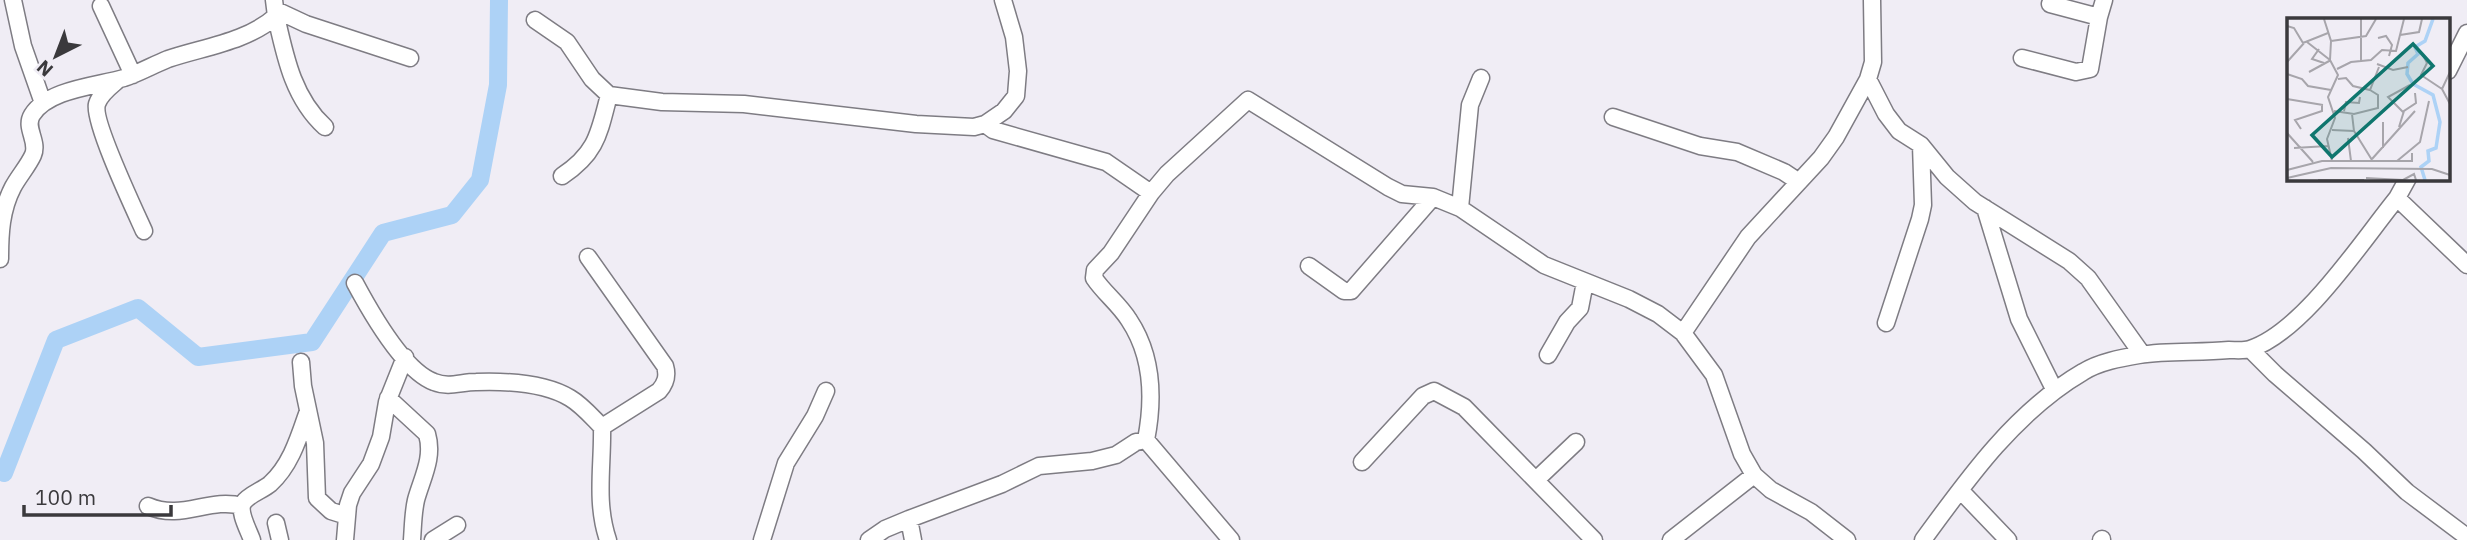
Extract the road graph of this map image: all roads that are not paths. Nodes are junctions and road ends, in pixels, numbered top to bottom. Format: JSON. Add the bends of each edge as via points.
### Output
{"nodes":[{"id":1,"x":13,"y":0,"type":"edge"},
{"id":2,"x":1003,"y":0,"type":"edge"},
{"id":3,"x":1872,"y":0,"type":"edge"},
{"id":4,"x":2104,"y":0,"type":"edge"},
{"id":5,"x":2050,"y":4,"type":"dead end"},
{"id":6,"x":102,"y":5,"type":"dead end"},
{"id":7,"x":275,"y":9,"type":"edge"},
{"id":8,"x":2099,"y":17,"type":"junction"},
{"id":9,"x":535,"y":20,"type":"dead end"},
{"id":10,"x":2466,"y":35,"type":"edge"},
{"id":11,"x":410,"y":58,"type":"dead end"},
{"id":12,"x":2022,"y":58,"type":"dead end"},
{"id":13,"x":2450,"y":67,"type":"edge"},
{"id":14,"x":126,"y":77,"type":"junction"},
{"id":15,"x":1481,"y":78,"type":"dead end"},
{"id":16,"x":1868,"y":79,"type":"junction"},
{"id":17,"x":609,"y":95,"type":"junction"},
{"id":18,"x":43,"y":103,"type":"junction"},
{"id":19,"x":1612,"y":117,"type":"dead end"},
{"id":20,"x":985,"y":124,"type":"junction"},
{"id":21,"x":325,"y":127,"type":"dead end"},
{"id":22,"x":1921,"y":145,"type":"junction"},
{"id":23,"x":562,"y":176,"type":"dead end"},
{"id":24,"x":2407,"y":180,"type":"edge"},
{"id":25,"x":1799,"y":182,"type":"junction"},
{"id":26,"x":1151,"y":193,"type":"junction"},
{"id":27,"x":1433,"y":197,"type":"junction"},
{"id":28,"x":2397,"y":198,"type":"junction"},
{"id":29,"x":1460,"y":208,"type":"junction"},
{"id":30,"x":1985,"y":208,"type":"junction"},
{"id":31,"x":144,"y":230,"type":"dead end"},
{"id":32,"x":588,"y":257,"type":"dead end"},
{"id":33,"x":0,"y":259,"type":"edge"},
{"id":34,"x":2467,"y":265,"type":"edge"},
{"id":35,"x":1309,"y":266,"type":"dead end"},
{"id":36,"x":1586,"y":282,"type":"junction"},
{"id":37,"x":355,"y":283,"type":"dead end"},
{"id":38,"x":1886,"y":323,"type":"dead end"},
{"id":39,"x":1682,"y":333,"type":"junction"},
{"id":40,"x":2250,"y":349,"type":"junction"},
{"id":41,"x":2142,"y":354,"type":"junction"},
{"id":42,"x":1548,"y":355,"type":"dead end"},
{"id":43,"x":405,"y":357,"type":"junction"},
{"id":44,"x":301,"y":362,"type":"dead end"},
{"id":45,"x":826,"y":391,"type":"dead end"},
{"id":46,"x":2055,"y":391,"type":"junction"},
{"id":47,"x":388,"y":398,"type":"junction"},
{"id":48,"x":308,"y":410,"type":"junction"},
{"id":49,"x":602,"y":427,"type":"junction"},
{"id":50,"x":1146,"y":440,"type":"junction"},
{"id":51,"x":1576,"y":442,"type":"dead end"},
{"id":52,"x":1362,"y":463,"type":"dead end"},
{"id":53,"x":1754,"y":475,"type":"junction"},
{"id":54,"x":1536,"y":480,"type":"junction"},
{"id":55,"x":1960,"y":490,"type":"junction"},
{"id":56,"x":148,"y":506,"type":"dead end"},
{"id":57,"x":242,"y":506,"type":"junction"},
{"id":58,"x":347,"y":516,"type":"junction"},
{"id":59,"x":909,"y":519,"type":"junction"},
{"id":60,"x":276,"y":523,"type":"dead end"},
{"id":61,"x":457,"y":525,"type":"dead end"},
{"id":62,"x":2467,"y":537,"type":"edge"},
{"id":63,"x":252,"y":540,"type":"edge"},
{"id":64,"x":280,"y":540,"type":"edge"},
{"id":65,"x":345,"y":540,"type":"edge"},
{"id":66,"x":412,"y":540,"type":"edge"},
{"id":67,"x":433,"y":540,"type":"edge"},
{"id":68,"x":608,"y":540,"type":"edge"},
{"id":69,"x":762,"y":540,"type":"edge"},
{"id":70,"x":869,"y":540,"type":"edge"},
{"id":71,"x":913,"y":540,"type":"edge"},
{"id":72,"x":1231,"y":540,"type":"edge"},
{"id":73,"x":1594,"y":540,"type":"edge"},
{"id":74,"x":1671,"y":540,"type":"edge"},
{"id":75,"x":1847,"y":540,"type":"edge"},
{"id":76,"x":1923,"y":540,"type":"edge"},
{"id":77,"x":2008,"y":540,"type":"edge"}],
"edges":[{"from":1,"to":18,"type":"street"},
{"from":2,"to":20,"type":"street","via":[[1014,37],[1016,96]]},
{"from":3,"to":16,"type":"street","via":[[1873,62]]},
{"from":4,"to":8,"type":"street"},
{"from":5,"to":8,"type":"street"},
{"from":6,"to":14,"type":"street"},
{"from":7,"to":11,"type":"street","via":[[306,24]]},
{"from":7,"to":14,"type":"street","via":[[270,22],[227,42]]},
{"from":7,"to":21,"type":"street","via":[[299,96]]},
{"from":8,"to":12,"type":"street","via":[[2090,69],[2076,72]]},
{"from":9,"to":17,"type":"street","via":[[567,42]]},
{"from":10,"to":13,"type":"street"},
{"from":14,"to":18,"type":"street"},
{"from":14,"to":31,"type":"street","via":[[99,99],[96,112]]},
{"from":15,"to":29,"type":"street","via":[[1469,105]]},
{"from":16,"to":22,"type":"street","via":[[1899,131]]},
{"from":16,"to":25,"type":"street","via":[[1836,137]]},
{"from":17,"to":20,"type":"street","via":[[744,104],[916,124]]},
{"from":17,"to":23,"type":"street","via":[[588,155]]},
{"from":18,"to":33,"type":"street","via":[[29,118],[36,145],[5,206]]},
{"from":19,"to":25,"type":"street","via":[[1700,146],[1737,152]]},
{"from":20,"to":26,"type":"street","via":[[1106,162]]},
{"from":22,"to":30,"type":"street","via":[[1947,177]]},
{"from":22,"to":38,"type":"street","via":[[1923,205]]},
{"from":24,"to":28,"type":"street"},
{"from":25,"to":39,"type":"street","via":[[1748,237]]},
{"from":26,"to":27,"type":"street","via":[[1248,100],[1388,187],[1402,194]]},
{"from":26,"to":50,"type":"street","via":[[1094,278],[1128,319],[1143,349],[1152,393]]},
{"from":27,"to":29,"type":"street"},
{"from":27,"to":35,"type":"street","via":[[1351,291],[1344,291]]},
{"from":28,"to":34,"type":"street"},
{"from":28,"to":40,"type":"street","via":[[2313,304],[2284,330]]},
{"from":29,"to":36,"type":"street","via":[[1544,265]]},
{"from":30,"to":41,"type":"street","via":[[2070,261],[2088,278]]},
{"from":30,"to":46,"type":"street","via":[[2019,319]]},
{"from":32,"to":49,"type":"street","via":[[667,373],[659,391]]},
{"from":36,"to":39,"type":"street","via":[[1642,305]]},
{"from":36,"to":42,"type":"street","via":[[1580,308]]},
{"from":37,"to":43,"type":"street","via":[[370,313]]},
{"from":39,"to":53,"type":"street","via":[[1714,375]]},
{"from":40,"to":41,"type":"street"},
{"from":40,"to":62,"type":"street","via":[[2407,492]]},
{"from":41,"to":46,"type":"street","via":[[2085,370]]},
{"from":43,"to":47,"type":"street"},
{"from":43,"to":49,"type":"street","via":[[420,374],[445,385],[502,383],[555,391],[572,399]]},
{"from":44,"to":48,"type":"street"},
{"from":45,"to":69,"type":"street","via":[[786,463]]},
{"from":46,"to":55,"type":"street","via":[[2020,420]]},
{"from":47,"to":58,"type":"street","via":[[372,464],[352,494]]},
{"from":47,"to":66,"type":"street","via":[[429,441]]},
{"from":48,"to":57,"type":"street","via":[[286,467]]},
{"from":48,"to":58,"type":"street","via":[[315,443],[317,498],[331,511]]},
{"from":49,"to":68,"type":"street","via":[[599,496]]},
{"from":50,"to":59,"type":"street","via":[[1092,461],[1039,466]]},
{"from":50,"to":72,"type":"street"},
{"from":51,"to":54,"type":"street"},
{"from":52,"to":54,"type":"street","via":[[1423,396],[1434,391],[1464,407]]},
{"from":53,"to":74,"type":"street"},
{"from":53,"to":75,"type":"street"},
{"from":54,"to":73,"type":"street"},
{"from":55,"to":76,"type":"street"},
{"from":55,"to":77,"type":"street"},
{"from":56,"to":57,"type":"street","via":[[172,513],[230,503]]},
{"from":57,"to":63,"type":"street"},
{"from":58,"to":65,"type":"street"},
{"from":59,"to":70,"type":"street"},
{"from":59,"to":71,"type":"street"},
{"from":60,"to":64,"type":"street"},
{"from":61,"to":67,"type":"street"}]}
